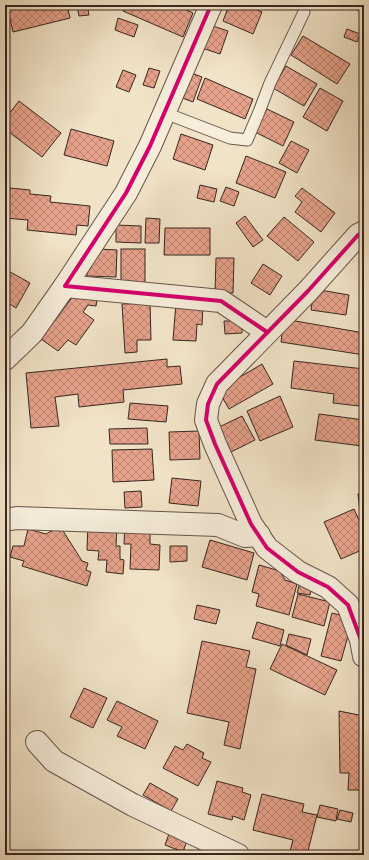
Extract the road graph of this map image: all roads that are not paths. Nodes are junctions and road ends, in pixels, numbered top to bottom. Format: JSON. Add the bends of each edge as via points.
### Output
{"nodes":[{"id":1,"x":211,"y":5,"type":"edge"},
{"id":2,"x":304,"y":12,"type":"dead end"},
{"id":3,"x":165,"y":113,"type":"junction"},
{"id":4,"x":364,"y":232,"type":"edge"},
{"id":5,"x":65,"y":286,"type":"junction"},
{"id":6,"x":266,"y":332,"type":"junction"},
{"id":7,"x":5,"y":359,"type":"edge"},
{"id":8,"x":5,"y":520,"type":"edge"},
{"id":9,"x":259,"y":535,"type":"junction"},
{"id":10,"x":364,"y":656,"type":"edge"},
{"id":11,"x":37,"y":742,"type":"dead end"},
{"id":12,"x":238,"y":855,"type":"edge"}],
"edges":[{"from":1,"to":3,"type":"street"},
{"from":2,"to":3,"type":"lane","via":[[270,83],[247,140],[230,138]]},
{"from":3,"to":5,"type":"street","via":[[126,193]]},
{"from":4,"to":6,"type":"street","via":[[358,235],[308,291]]},
{"from":5,"to":6,"type":"street","via":[[221,302]]},
{"from":5,"to":7,"type":"street","via":[[32,333]]},
{"from":6,"to":9,"type":"street","via":[[217,384],[208,404],[206,420],[248,518]]},
{"from":8,"to":9,"type":"street","via":[[17,518],[218,525],[245,536]]},
{"from":9,"to":10,"type":"street","via":[[267,548],[298,572],[328,587],[348,605]]},
{"from":11,"to":12,"type":"street","via":[[54,761],[133,805]]}]}
